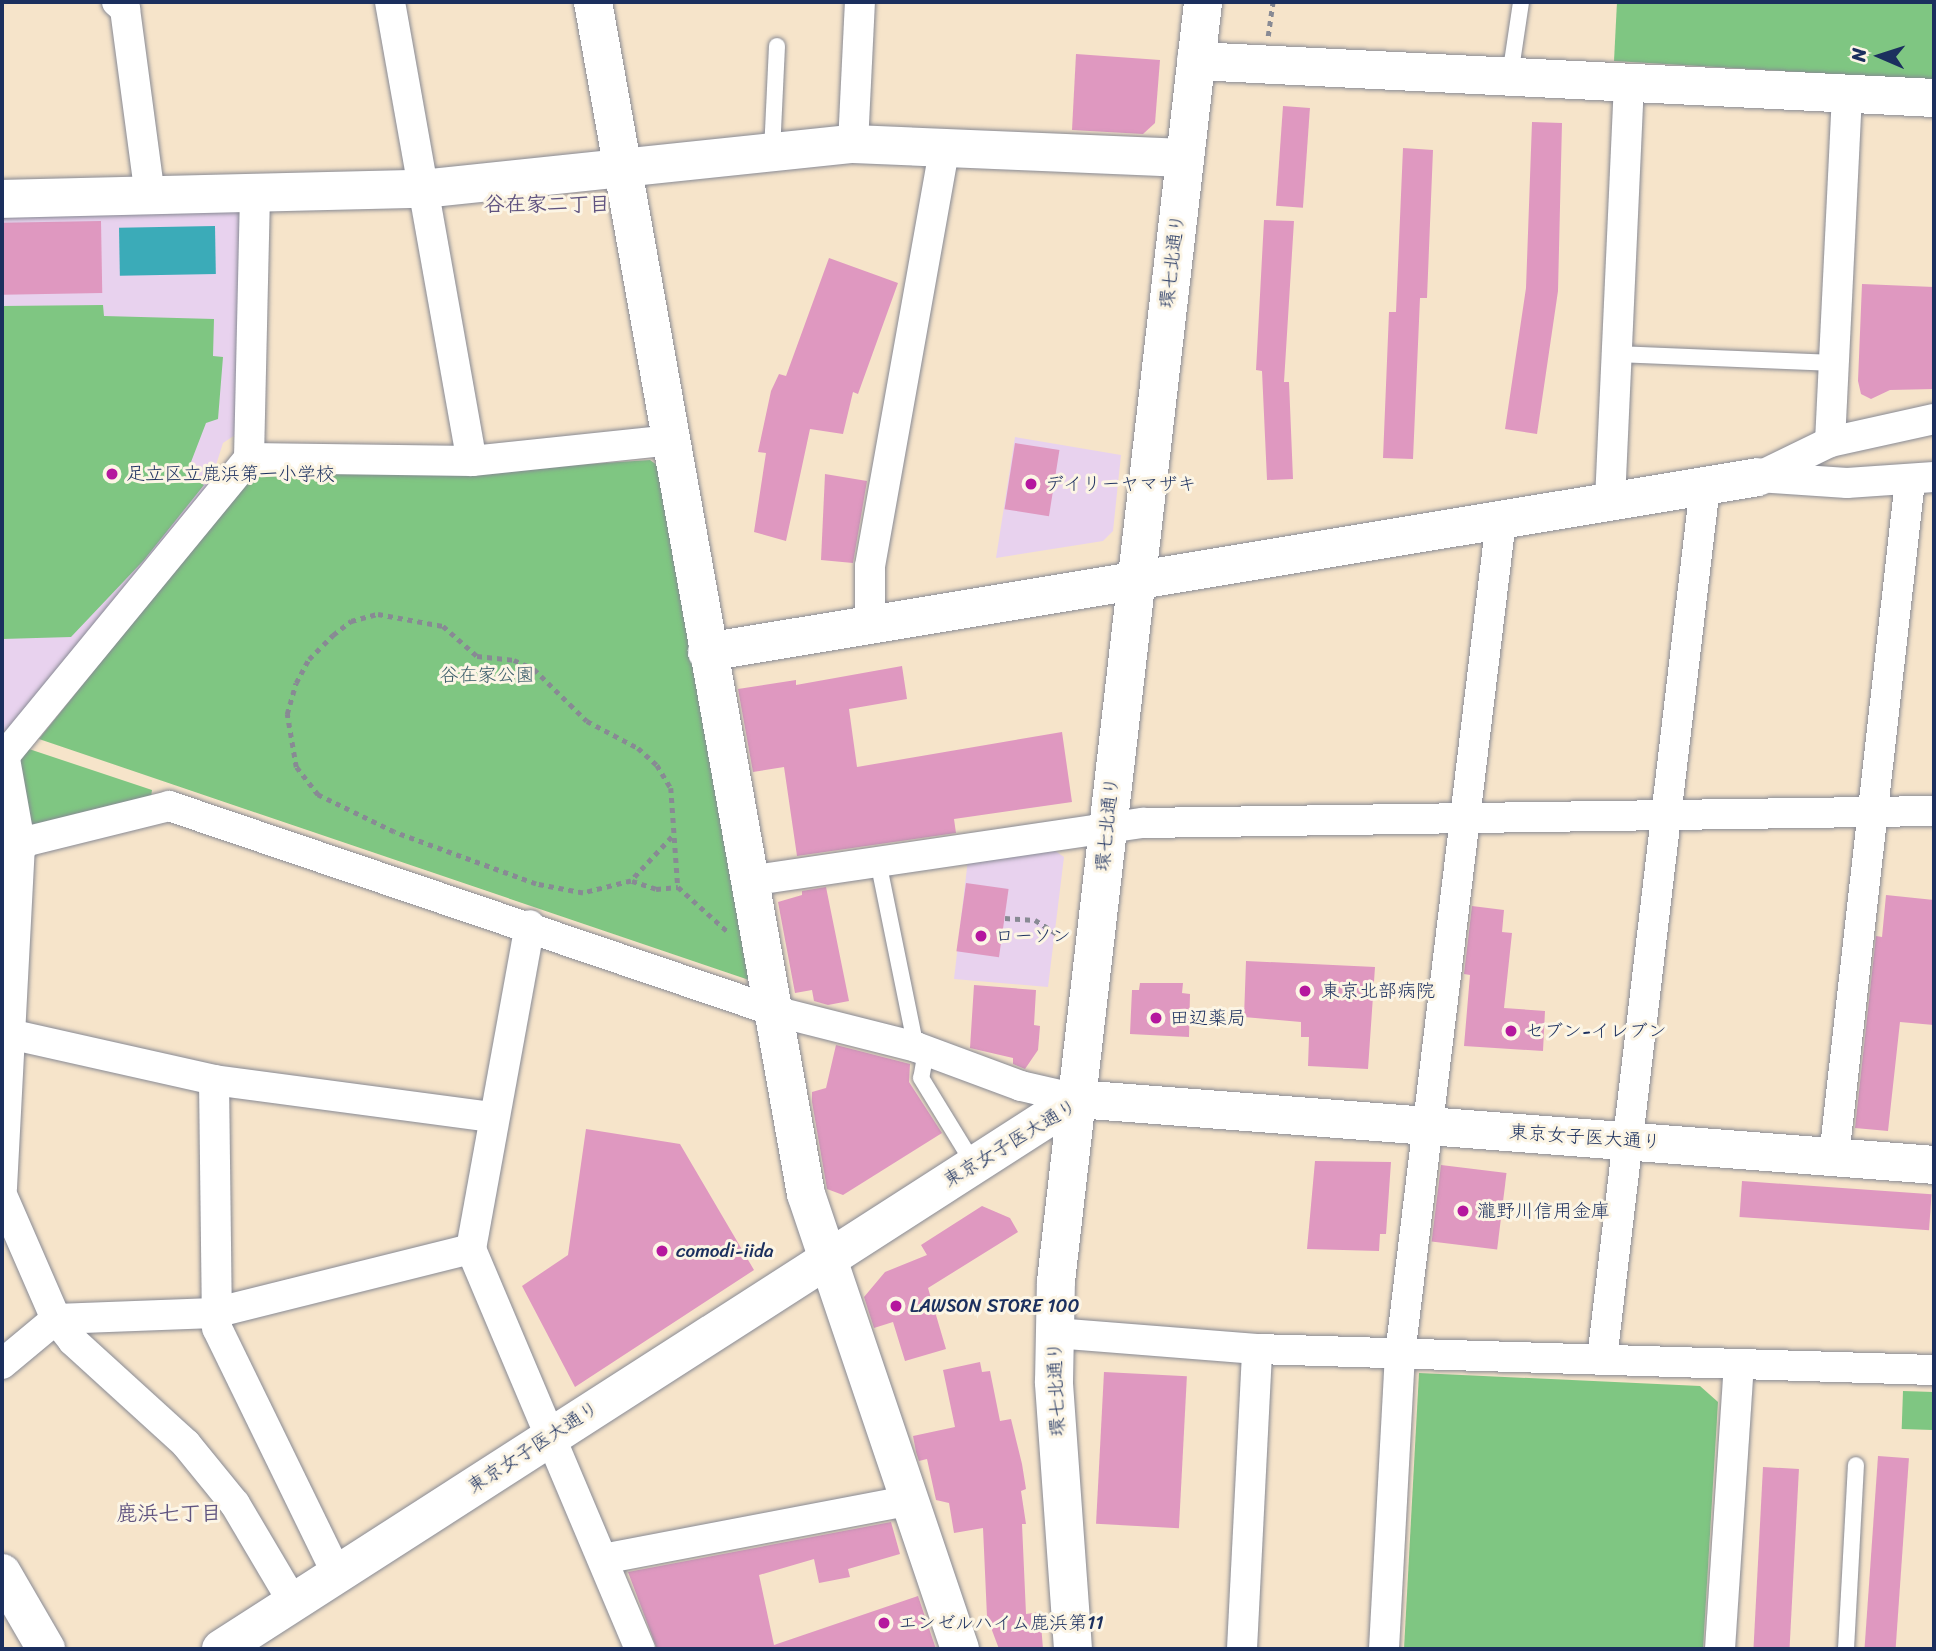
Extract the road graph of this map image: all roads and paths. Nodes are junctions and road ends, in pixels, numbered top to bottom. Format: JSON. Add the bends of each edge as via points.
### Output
{"nodes":[{"id":1,"x":117,"y":2,"type":"edge"},
{"id":2,"x":390,"y":2,"type":"edge"},
{"id":3,"x":593,"y":2,"type":"edge"},
{"id":4,"x":860,"y":2,"type":"edge"},
{"id":5,"x":1203,"y":2,"type":"edge"},
{"id":6,"x":1521,"y":2,"type":"edge"},
{"id":7,"x":777,"y":46,"type":"dead end"},
{"id":8,"x":1196,"y":61,"type":"junction"},
{"id":9,"x":1510,"y":76,"type":"junction"},
{"id":10,"x":1629,"y":82,"type":"junction"},
{"id":11,"x":1847,"y":94,"type":"junction"},
{"id":12,"x":1934,"y":98,"type":"edge"},
{"id":13,"x":853,"y":144,"type":"junction"},
{"id":14,"x":944,"y":149,"type":"junction"},
{"id":15,"x":772,"y":152,"type":"junction"},
{"id":16,"x":1185,"y":158,"type":"junction"},
{"id":17,"x":623,"y":168,"type":"junction"},
{"id":18,"x":422,"y":189,"type":"junction"},
{"id":19,"x":255,"y":194,"type":"junction"},
{"id":20,"x":150,"y":195,"type":"junction"},
{"id":21,"x":2,"y":199,"type":"edge"},
{"id":22,"x":1618,"y":354,"type":"junction"},
{"id":23,"x":1833,"y":363,"type":"junction"},
{"id":24,"x":1934,"y":419,"type":"edge"},
{"id":25,"x":672,"y":440,"type":"junction"},
{"id":26,"x":1830,"y":442,"type":"junction"},
{"id":27,"x":248,"y":458,"type":"junction"},
{"id":28,"x":472,"y":461,"type":"junction"},
{"id":29,"x":1758,"y":477,"type":"junction"},
{"id":30,"x":1922,"y":479,"type":"edge"},
{"id":31,"x":1705,"y":486,"type":"junction"},
{"id":32,"x":1610,"y":501,"type":"junction"},
{"id":33,"x":1501,"y":520,"type":"junction"},
{"id":34,"x":1135,"y":581,"type":"junction"},
{"id":35,"x":870,"y":624,"type":"junction"},
{"id":36,"x":707,"y":652,"type":"junction"},
{"id":37,"x":3,"y":759,"type":"edge"},
{"id":38,"x":1934,"y":811,"type":"edge"},
{"id":39,"x":1875,"y":812,"type":"junction"},
{"id":40,"x":1666,"y":814,"type":"junction"},
{"id":41,"x":1466,"y":816,"type":"junction"},
{"id":42,"x":1106,"y":828,"type":"junction"},
{"id":43,"x":672,"y":837,"type":"junction"},
{"id":44,"x":11,"y":844,"type":"edge"},
{"id":45,"x":878,"y":861,"type":"junction"},
{"id":46,"x":631,"y":881,"type":"junction"},
{"id":47,"x":749,"y":881,"type":"junction"},
{"id":48,"x":678,"y":887,"type":"junction"},
{"id":49,"x":1005,"y":918,"type":"dead end"},
{"id":50,"x":530,"y":925,"type":"junction"},
{"id":51,"x":1059,"y":935,"type":"dead end"},
{"id":52,"x":736,"y":936,"type":"dead end"},
{"id":53,"x":774,"y":1011,"type":"junction"},
{"id":54,"x":9,"y":1034,"type":"junction"},
{"id":55,"x":921,"y":1049,"type":"junction"},
{"id":56,"x":214,"y":1080,"type":"junction"},
{"id":57,"x":1077,"y":1099,"type":"junction"},
{"id":58,"x":493,"y":1118,"type":"junction"},
{"id":59,"x":1427,"y":1125,"type":"junction"},
{"id":60,"x":1628,"y":1140,"type":"junction"},
{"id":61,"x":1834,"y":1157,"type":"junction"},
{"id":62,"x":973,"y":1163,"type":"junction"},
{"id":63,"x":1934,"y":1165,"type":"edge"},
{"id":64,"x":2,"y":1188,"type":"edge"},
{"id":65,"x":2,"y":1195,"type":"edge"},
{"id":66,"x":471,"y":1249,"type":"junction"},
{"id":67,"x":826,"y":1256,"type":"junction"},
{"id":68,"x":214,"y":1313,"type":"junction"},
{"id":69,"x":56,"y":1319,"type":"junction"},
{"id":70,"x":1054,"y":1333,"type":"junction"},
{"id":71,"x":1257,"y":1349,"type":"junction"},
{"id":72,"x":1400,"y":1355,"type":"junction"},
{"id":73,"x":1602,"y":1359,"type":"junction"},
{"id":74,"x":2,"y":1364,"type":"edge"},
{"id":75,"x":1740,"y":1365,"type":"junction"},
{"id":76,"x":1934,"y":1370,"type":"edge"},
{"id":77,"x":550,"y":1435,"type":"junction"},
{"id":78,"x":1856,"y":1465,"type":"dead end"},
{"id":79,"x":908,"y":1500,"type":"junction"},
{"id":80,"x":603,"y":1559,"type":"junction"},
{"id":81,"x":2,"y":1573,"type":"edge"},
{"id":82,"x":337,"y":1574,"type":"junction"},
{"id":83,"x":293,"y":1602,"type":"junction"},
{"id":84,"x":46,"y":1649,"type":"edge"},
{"id":85,"x":221,"y":1649,"type":"edge"},
{"id":86,"x":640,"y":1649,"type":"edge"},
{"id":87,"x":960,"y":1649,"type":"edge"},
{"id":88,"x":1073,"y":1649,"type":"edge"},
{"id":89,"x":1242,"y":1649,"type":"edge"},
{"id":90,"x":1384,"y":1649,"type":"edge"},
{"id":91,"x":1720,"y":1649,"type":"edge"},
{"id":92,"x":1846,"y":1649,"type":"edge"}],
"edges":[{"from":1,"to":20,"type":"street","via":[[125,9]]},
{"from":2,"to":18,"type":"street"},
{"from":3,"to":17,"type":"street"},
{"from":4,"to":13,"type":"street"},
{"from":5,"to":8,"type":"street","name":"環七北通り"},
{"from":6,"to":9,"type":"lane"},
{"from":7,"to":15,"type":"lane"},
{"from":8,"to":9,"type":"street"},
{"from":8,"to":16,"type":"street","name":"環七北通り"},
{"from":9,"to":10,"type":"street"},
{"from":10,"to":11,"type":"street"},
{"from":10,"to":22,"type":"street"},
{"from":11,"to":12,"type":"street"},
{"from":11,"to":23,"type":"street"},
{"from":13,"to":14,"type":"street"},
{"from":13,"to":15,"type":"street"},
{"from":14,"to":16,"type":"street"},
{"from":14,"to":35,"type":"street","via":[[870,566]]},
{"from":15,"to":17,"type":"street"},
{"from":16,"to":34,"type":"street","name":"環七北通り"},
{"from":17,"to":18,"type":"street"},
{"from":17,"to":25,"type":"street"},
{"from":18,"to":19,"type":"street"},
{"from":18,"to":28,"type":"street"},
{"from":19,"to":20,"type":"street"},
{"from":19,"to":27,"type":"street"},
{"from":20,"to":21,"type":"street"},
{"from":22,"to":23,"type":"lane"},
{"from":22,"to":32,"type":"street"},
{"from":23,"to":26,"type":"street"},
{"from":24,"to":26,"type":"street"},
{"from":25,"to":28,"type":"street"},
{"from":25,"to":36,"type":"street"},
{"from":26,"to":29,"type":"street"},
{"from":27,"to":28,"type":"street"},
{"from":27,"to":37,"type":"street"},
{"from":29,"to":30,"type":"street","via":[[1847,483]]},
{"from":29,"to":31,"type":"street"},
{"from":30,"to":39,"type":"street"},
{"from":31,"to":32,"type":"street"},
{"from":31,"to":40,"type":"street"},
{"from":32,"to":33,"type":"street"},
{"from":33,"to":34,"type":"street"},
{"from":33,"to":41,"type":"street"},
{"from":34,"to":35,"type":"street"},
{"from":34,"to":42,"type":"street","name":"環七北通り"},
{"from":35,"to":36,"type":"street"},
{"from":36,"to":47,"type":"street"},
{"from":37,"to":44,"type":"street"},
{"from":38,"to":39,"type":"street"},
{"from":39,"to":40,"type":"street"},
{"from":39,"to":61,"type":"street"},
{"from":40,"to":41,"type":"street"},
{"from":40,"to":60,"type":"street"},
{"from":41,"to":42,"type":"street","via":[[1163,822]]},
{"from":41,"to":59,"type":"street"},
{"from":42,"to":45,"type":"street"},
{"from":42,"to":57,"type":"street","name":"環七北通り"},
{"from":43,"to":46,"type":"path"},
{"from":43,"to":46,"type":"path","via":[[671,788],[657,765],[638,748],[587,721],[524,664],[477,656],[443,626],[378,614],[351,621],[309,659],[287,714],[296,767],[318,795],[394,832],[536,884],[583,893]]},
{"from":43,"to":48,"type":"path"},
{"from":44,"to":50,"type":"street","via":[[169,806]]},
{"from":44,"to":54,"type":"street"},
{"from":45,"to":47,"type":"street"},
{"from":45,"to":55,"type":"lane"},
{"from":46,"to":48,"type":"path","via":[[656,889]]},
{"from":47,"to":53,"type":"street"},
{"from":48,"to":52,"type":"path","via":[[716,924]]},
{"from":49,"to":51,"type":"path","via":[[1035,920]]},
{"from":50,"to":53,"type":"street"},
{"from":50,"to":58,"type":"street"},
{"from":53,"to":55,"type":"street"},
{"from":53,"to":67,"type":"street","via":[[806,1194]]},
{"from":54,"to":56,"type":"street"},
{"from":54,"to":64,"type":"street"},
{"from":55,"to":57,"type":"street","via":[[1021,1086]]},
{"from":55,"to":62,"type":"lane","via":[[921,1078]]},
{"from":56,"to":58,"type":"street"},
{"from":56,"to":68,"type":"street"},
{"from":57,"to":59,"type":"street","name":"東京女子医大通り"},
{"from":57,"to":62,"type":"street","name":"東京女子医大通り"},
{"from":57,"to":70,"type":"street","name":"環七北通り"},
{"from":58,"to":66,"type":"street"},
{"from":59,"to":60,"type":"street","name":"東京女子医大通り"},
{"from":59,"to":72,"type":"street"},
{"from":60,"to":61,"type":"street","name":"東京女子医大通り"},
{"from":60,"to":73,"type":"street"},
{"from":61,"to":63,"type":"street","name":"東京女子医大通り"},
{"from":62,"to":67,"type":"street","name":"東京女子医大通り"},
{"from":65,"to":69,"type":"street"},
{"from":66,"to":68,"type":"street"},
{"from":66,"to":77,"type":"street"},
{"from":67,"to":77,"type":"street","name":"東京女子医大通り"},
{"from":67,"to":79,"type":"street"},
{"from":68,"to":69,"type":"street"},
{"from":68,"to":82,"type":"street","via":[[217,1328]]},
{"from":69,"to":74,"type":"street"},
{"from":69,"to":83,"type":"street","via":[[73,1341],[186,1444],[235,1504]]},
{"from":70,"to":71,"type":"street"},
{"from":70,"to":88,"type":"street","name":"環七北通り"},
{"from":71,"to":72,"type":"street"},
{"from":71,"to":89,"type":"street"},
{"from":72,"to":73,"type":"street"},
{"from":72,"to":90,"type":"street"},
{"from":73,"to":75,"type":"street"},
{"from":75,"to":76,"type":"street"},
{"from":75,"to":91,"type":"street"},
{"from":77,"to":80,"type":"street"},
{"from":77,"to":82,"type":"street","name":"東京女子医大通り"},
{"from":78,"to":92,"type":"lane"},
{"from":79,"to":80,"type":"street"},
{"from":79,"to":87,"type":"street"},
{"from":80,"to":86,"type":"street"},
{"from":81,"to":84,"type":"street"},
{"from":82,"to":83,"type":"street","name":"東京女子医大通り"},
{"from":83,"to":85,"type":"street","name":"東京女子医大通り"}]}
